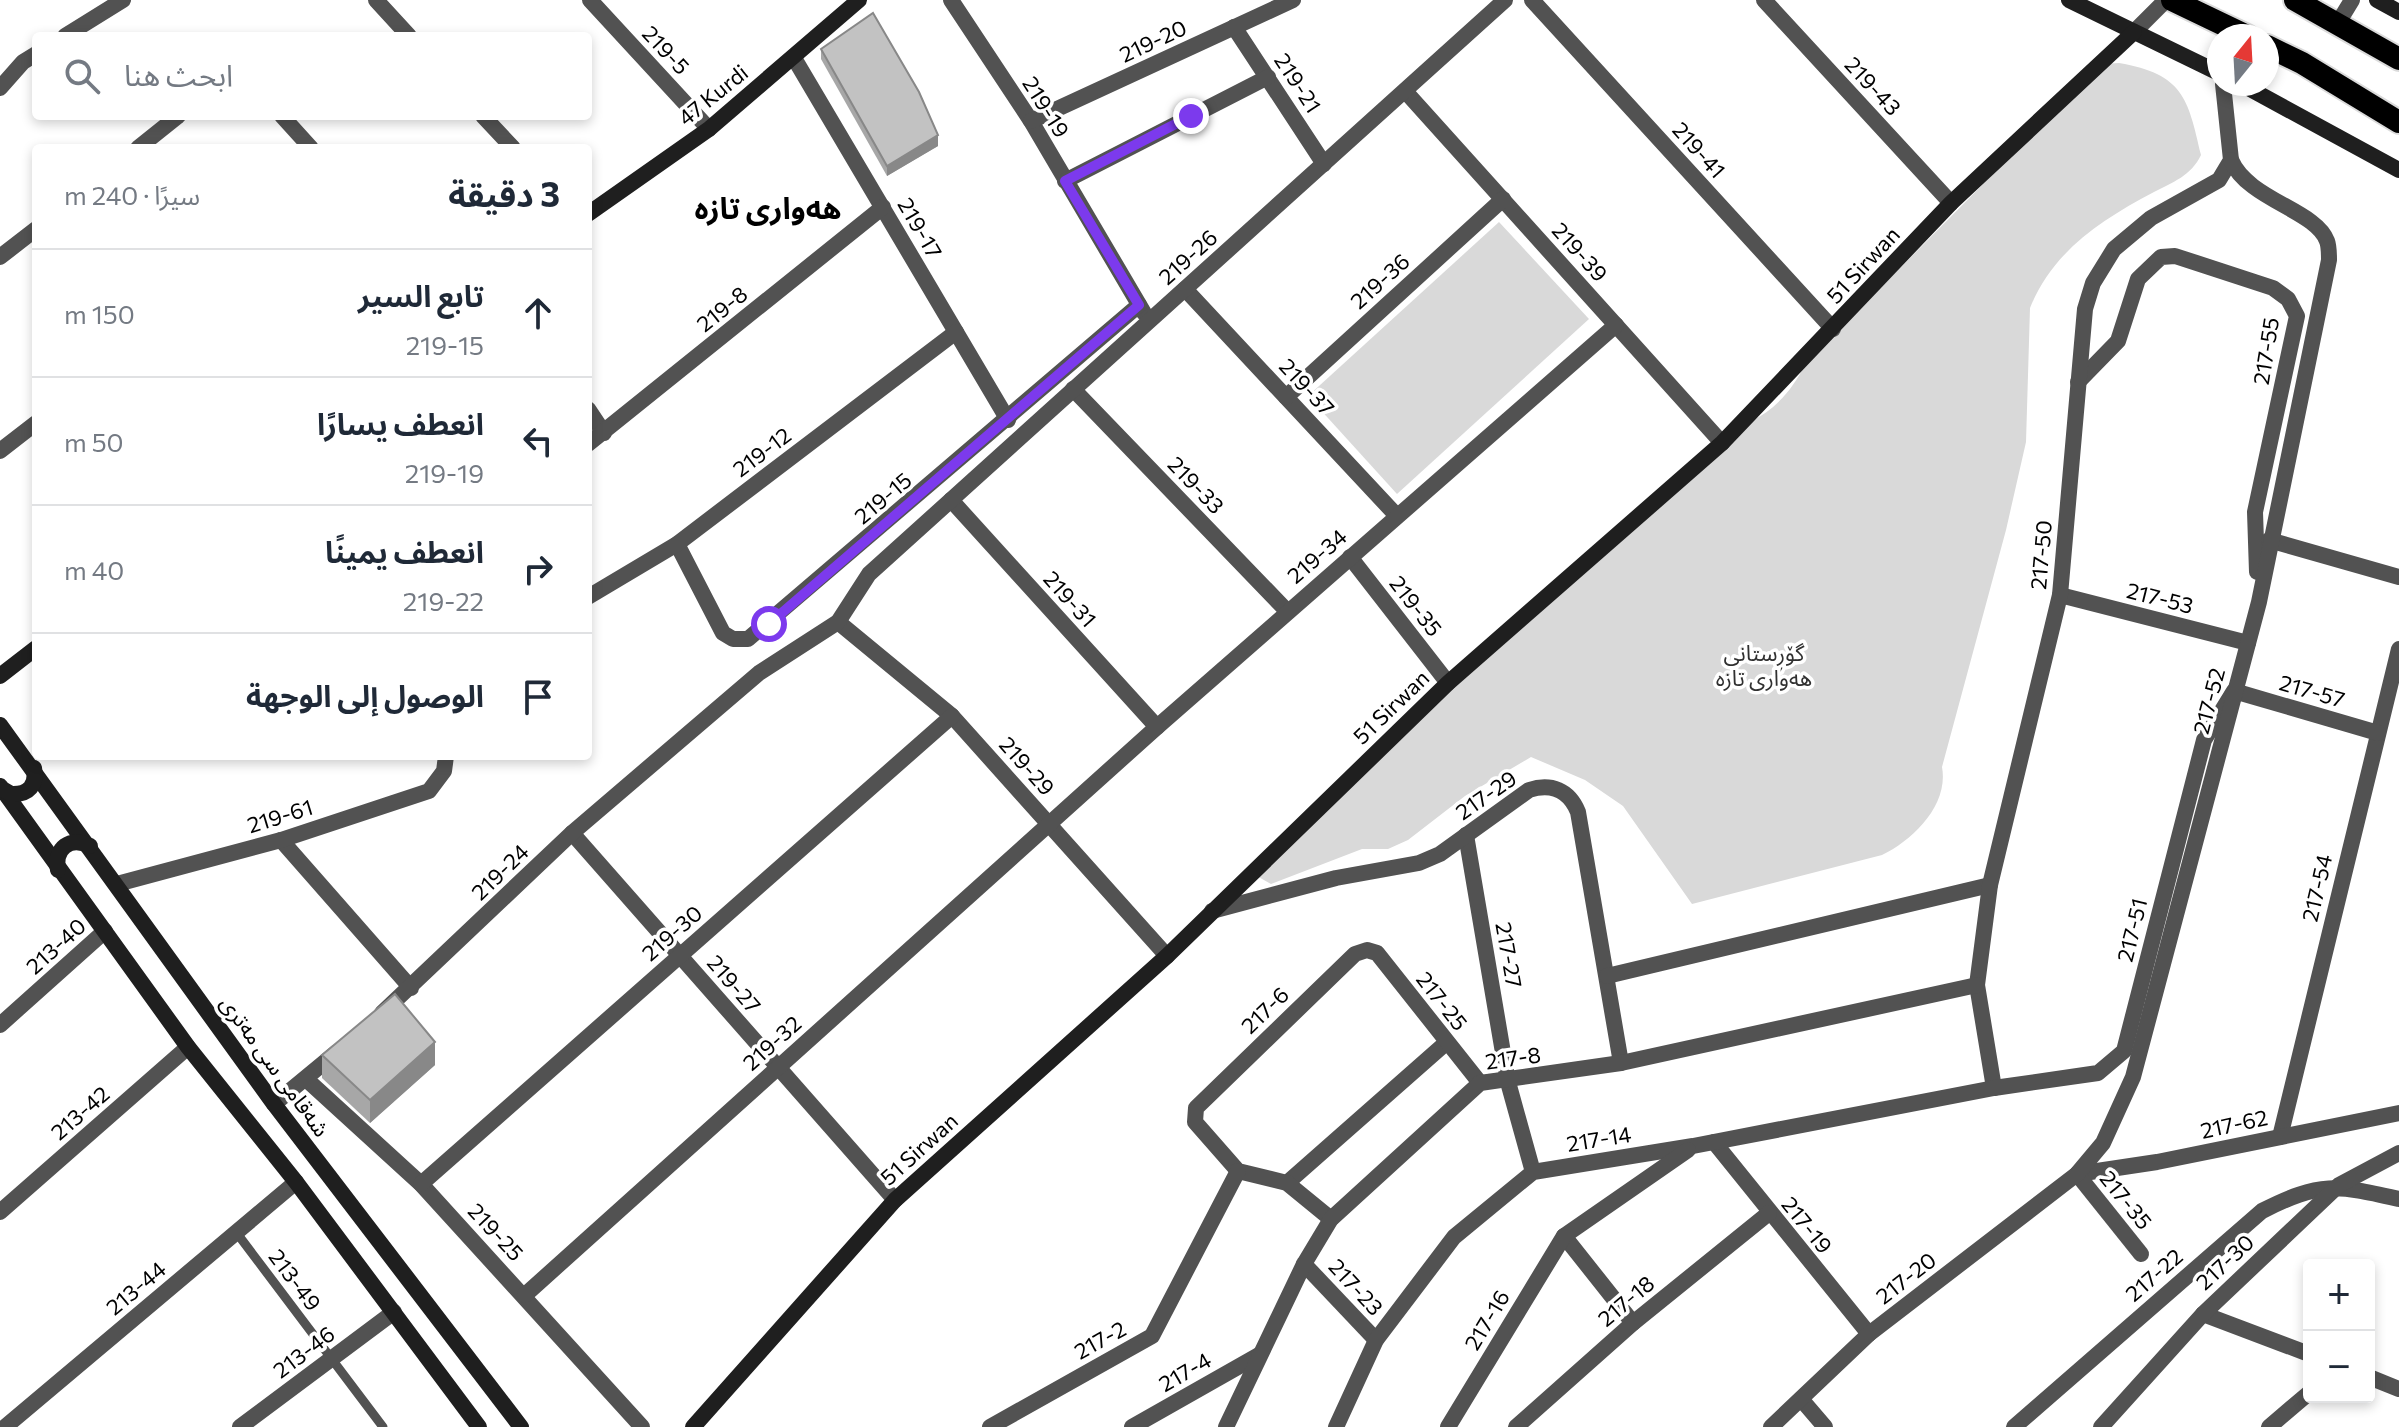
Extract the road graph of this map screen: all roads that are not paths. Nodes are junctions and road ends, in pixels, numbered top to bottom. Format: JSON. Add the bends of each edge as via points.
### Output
{"nodes":[{"id":1,"x":123,"y":0,"type":"edge"},
{"id":2,"x":376,"y":0,"type":"edge"},
{"id":3,"x":590,"y":0,"type":"edge"},
{"id":4,"x":859,"y":0,"type":"edge"},
{"id":5,"x":951,"y":0,"type":"edge"},
{"id":6,"x":1293,"y":0,"type":"edge"},
{"id":7,"x":1505,"y":0,"type":"edge"},
{"id":8,"x":1532,"y":0,"type":"edge"},
{"id":9,"x":1764,"y":0,"type":"edge"},
{"id":10,"x":2069,"y":0,"type":"edge"},
{"id":11,"x":2169,"y":0,"type":"edge"},
{"id":12,"x":2295,"y":0,"type":"edge"},
{"id":13,"x":2352,"y":0,"type":"edge"},
{"id":14,"x":2377,"y":0,"type":"edge"},
{"id":15,"x":2399,"y":11,"type":"edge"},
{"id":16,"x":2338,"y":23,"type":"junction"},
{"id":17,"x":2221,"y":24,"type":"edge"},
{"id":18,"x":1234,"y":27,"type":"junction"},
{"id":19,"x":71,"y":32,"type":"edge"},
{"id":20,"x":405,"y":32,"type":"edge"},
{"id":21,"x":2134,"y":32,"type":"junction"},
{"id":22,"x":2279,"y":52,"type":"edge"},
{"id":23,"x":32,"y":56,"type":"edge"},
{"id":24,"x":794,"y":58,"type":"junction"},
{"id":25,"x":2399,"y":59,"type":"edge"},
{"id":26,"x":2207,"y":67,"type":"edge"},
{"id":27,"x":1268,"y":77,"type":"junction"},
{"id":28,"x":0,"y":88,"type":"edge"},
{"id":29,"x":1405,"y":91,"type":"junction"},
{"id":30,"x":2224,"y":96,"type":"edge"},
{"id":31,"x":2263,"y":96,"type":"edge"},
{"id":32,"x":173,"y":120,"type":"edge"},
{"id":33,"x":286,"y":120,"type":"edge"},
{"id":34,"x":487,"y":120,"type":"edge"},
{"id":35,"x":1031,"y":121,"type":"junction"},
{"id":36,"x":2399,"y":122,"type":"edge"},
{"id":37,"x":709,"y":129,"type":"junction"},
{"id":38,"x":143,"y":144,"type":"edge"},
{"id":39,"x":307,"y":144,"type":"edge"},
{"id":40,"x":509,"y":144,"type":"edge"},
{"id":41,"x":2231,"y":160,"type":"junction"},
{"id":42,"x":1324,"y":164,"type":"junction"},
{"id":43,"x":2399,"y":170,"type":"edge"},
{"id":44,"x":1065,"y":181,"type":"junction"},
{"id":45,"x":1503,"y":199,"type":"junction"},
{"id":46,"x":1951,"y":203,"type":"junction"},
{"id":47,"x":883,"y":207,"type":"junction"},
{"id":48,"x":592,"y":211,"type":"edge"},
{"id":49,"x":32,"y":232,"type":"edge"},
{"id":50,"x":0,"y":257,"type":"edge"},
{"id":51,"x":1185,"y":289,"type":"junction"},
{"id":52,"x":1139,"y":305,"type":"junction"},
{"id":53,"x":1149,"y":321,"type":"junction"},
{"id":54,"x":1616,"y":325,"type":"junction"},
{"id":55,"x":1833,"y":329,"type":"junction"},
{"id":56,"x":956,"y":332,"type":"junction"},
{"id":57,"x":2078,"y":382,"type":"junction"},
{"id":58,"x":1073,"y":389,"type":"junction"},
{"id":59,"x":1286,"y":397,"type":"junction"},
{"id":60,"x":592,"y":415,"type":"edge"},
{"id":61,"x":1008,"y":420,"type":"junction"},
{"id":62,"x":32,"y":426,"type":"edge"},
{"id":63,"x":604,"y":433,"type":"junction"},
{"id":64,"x":592,"y":441,"type":"edge"},
{"id":65,"x":1722,"y":443,"type":"junction"},
{"id":66,"x":0,"y":451,"type":"edge"},
{"id":67,"x":951,"y":500,"type":"junction"},
{"id":68,"x":1397,"y":516,"type":"junction"},
{"id":69,"x":2269,"y":540,"type":"junction"},
{"id":70,"x":677,"y":544,"type":"junction"},
{"id":71,"x":1350,"y":557,"type":"junction"},
{"id":72,"x":2399,"y":577,"type":"edge"},
{"id":73,"x":592,"y":595,"type":"edge"},
{"id":74,"x":2060,"y":595,"type":"junction"},
{"id":75,"x":2259,"y":602,"type":"junction"},
{"id":76,"x":1287,"y":611,"type":"junction"},
{"id":77,"x":838,"y":622,"type":"junction"},
{"id":78,"x":2248,"y":643,"type":"junction"},
{"id":79,"x":2399,"y":649,"type":"edge"},
{"id":80,"x":32,"y":651,"type":"edge"},
{"id":81,"x":759,"y":673,"type":"joint"},
{"id":82,"x":0,"y":676,"type":"edge"},
{"id":83,"x":1448,"y":683,"type":"junction"},
{"id":84,"x":2234,"y":691,"type":"junction"},
{"id":85,"x":952,"y":716,"type":"junction"},
{"id":86,"x":0,"y":725,"type":"edge"},
{"id":87,"x":1157,"y":727,"type":"junction"},
{"id":88,"x":2378,"y":733,"type":"junction"},
{"id":89,"x":445,"y":764,"type":"edge"},
{"id":90,"x":34,"y":768,"type":"junction"},
{"id":91,"x":2,"y":788,"type":"edge"},
{"id":92,"x":1049,"y":823,"type":"junction"},
{"id":93,"x":572,"y":833,"type":"junction"},
{"id":94,"x":1466,"y":835,"type":"junction"},
{"id":95,"x":281,"y":840,"type":"junction"},
{"id":96,"x":90,"y":846,"type":"junction"},
{"id":97,"x":59,"y":870,"type":"junction"},
{"id":98,"x":117,"y":884,"type":"junction"},
{"id":99,"x":1990,"y":885,"type":"junction"},
{"id":100,"x":1212,"y":911,"type":"junction"},
{"id":101,"x":105,"y":931,"type":"junction"},
{"id":102,"x":1367,"y":950,"type":"joint"},
{"id":103,"x":680,"y":956,"type":"junction"},
{"id":104,"x":1167,"y":956,"type":"junction"},
{"id":105,"x":1607,"y":976,"type":"junction"},
{"id":106,"x":1977,"y":985,"type":"junction"},
{"id":107,"x":411,"y":988,"type":"junction"},
{"id":108,"x":0,"y":1025,"type":"edge"},
{"id":109,"x":1447,"y":1042,"type":"junction"},
{"id":110,"x":188,"y":1047,"type":"junction"},
{"id":111,"x":1621,"y":1063,"type":"junction"},
{"id":112,"x":778,"y":1067,"type":"junction"},
{"id":113,"x":306,"y":1079,"type":"junction"},
{"id":114,"x":1508,"y":1082,"type":"junction"},
{"id":115,"x":1480,"y":1083,"type":"junction"},
{"id":116,"x":1994,"y":1088,"type":"junction"},
{"id":117,"x":274,"y":1104,"type":"junction"},
{"id":118,"x":2399,"y":1113,"type":"edge"},
{"id":119,"x":2280,"y":1137,"type":"junction"},
{"id":120,"x":1714,"y":1142,"type":"junction"},
{"id":121,"x":1693,"y":1146,"type":"junction"},
{"id":122,"x":2399,"y":1153,"type":"edge"},
{"id":123,"x":1238,"y":1171,"type":"junction"},
{"id":124,"x":1533,"y":1172,"type":"junction"},
{"id":125,"x":2077,"y":1174,"type":"junction"},
{"id":126,"x":296,"y":1182,"type":"junction"},
{"id":127,"x":1287,"y":1183,"type":"junction"},
{"id":128,"x":421,"y":1184,"type":"junction"},
{"id":129,"x":2339,"y":1185,"type":"junction"},
{"id":130,"x":2399,"y":1199,"type":"edge"},
{"id":131,"x":895,"y":1200,"type":"junction"},
{"id":132,"x":0,"y":1212,"type":"edge"},
{"id":133,"x":1769,"y":1213,"type":"junction"},
{"id":134,"x":1331,"y":1219,"type":"junction"},
{"id":135,"x":236,"y":1232,"type":"junction"},
{"id":136,"x":1564,"y":1236,"type":"junction"},
{"id":137,"x":2141,"y":1254,"type":"dead end"},
{"id":138,"x":1304,"y":1264,"type":"junction"},
{"id":139,"x":525,"y":1295,"type":"junction"},
{"id":140,"x":394,"y":1312,"type":"junction"},
{"id":141,"x":2203,"y":1314,"type":"junction"},
{"id":142,"x":1633,"y":1323,"type":"junction"},
{"id":143,"x":1869,"y":1334,"type":"junction"},
{"id":144,"x":1376,"y":1340,"type":"junction"},
{"id":145,"x":2303,"y":1352,"type":"edge"},
{"id":146,"x":1259,"y":1355,"type":"junction"},
{"id":147,"x":331,"y":1358,"type":"junction"},
{"id":148,"x":2375,"y":1379,"type":"edge"},
{"id":149,"x":2399,"y":1389,"type":"edge"},
{"id":150,"x":718,"y":1398,"type":"junction"},
{"id":151,"x":2303,"y":1398,"type":"edge"},
{"id":152,"x":1801,"y":1399,"type":"junction"},
{"id":153,"x":3,"y":1426,"type":"edge"},
{"id":154,"x":240,"y":1427,"type":"edge"},
{"id":155,"x":383,"y":1427,"type":"edge"},
{"id":156,"x":479,"y":1427,"type":"edge"},
{"id":157,"x":521,"y":1427,"type":"edge"},
{"id":158,"x":642,"y":1427,"type":"edge"},
{"id":159,"x":684,"y":1427,"type":"edge"},
{"id":160,"x":693,"y":1427,"type":"edge"},
{"id":161,"x":990,"y":1427,"type":"edge"},
{"id":162,"x":1132,"y":1427,"type":"edge"},
{"id":163,"x":1226,"y":1427,"type":"edge"},
{"id":164,"x":1336,"y":1427,"type":"edge"},
{"id":165,"x":1448,"y":1427,"type":"edge"},
{"id":166,"x":1516,"y":1427,"type":"edge"},
{"id":167,"x":1771,"y":1427,"type":"edge"},
{"id":168,"x":1825,"y":1427,"type":"edge"},
{"id":169,"x":2014,"y":1427,"type":"edge"},
{"id":170,"x":2101,"y":1427,"type":"edge"},
{"id":171,"x":2269,"y":1427,"type":"edge"}],
"edges":[{"from":1,"to":19,"type":"street"},
{"from":2,"to":20,"type":"street"},
{"from":3,"to":37,"type":"street","name":"219-5"},
{"from":4,"to":24,"type":"main road","name":"47 Kurdi"},
{"from":5,"to":35,"type":"street","name":"219-19"},
{"from":6,"to":18,"type":"street","name":"219-20"},
{"from":7,"to":29,"type":"street","name":"219-26"},
{"from":8,"to":55,"type":"street","name":"219-41"},
{"from":9,"to":46,"type":"street","name":"219-43"},
{"from":10,"to":21,"type":"main road"},
{"from":11,"to":17,"type":"highway"},
{"from":11,"to":21,"type":"street"},
{"from":12,"to":16,"type":"highway"},
{"from":13,"to":16,"type":"street"},
{"from":14,"to":15,"type":"main road"},
{"from":16,"to":25,"type":"highway"},
{"from":18,"to":27,"type":"street","name":"219-21"},
{"from":18,"to":35,"type":"street","name":"219-20"},
{"from":21,"to":26,"type":"main road"},
{"from":21,"to":46,"type":"main road","name":"51 Sirwan"},
{"from":22,"to":36,"type":"highway"},
{"from":23,"to":28,"type":"street"},
{"from":24,"to":37,"type":"main road","name":"47 Kurdi"},
{"from":24,"to":47,"type":"street","name":"219-17"},
{"from":27,"to":42,"type":"street","name":"219-21"},
{"from":27,"to":44,"type":"street"},
{"from":29,"to":42,"type":"street","name":"219-26"},
{"from":29,"to":45,"type":"street","name":"219-39"},
{"from":30,"to":41,"type":"street"},
{"from":31,"to":43,"type":"main road"},
{"from":32,"to":38,"type":"street"},
{"from":33,"to":39,"type":"street"},
{"from":34,"to":40,"type":"street"},
{"from":35,"to":44,"type":"street","name":"219-19"},
{"from":37,"to":48,"type":"main road","name":"47 Kurdi"},
{"from":41,"to":57,"type":"street","name":"217-50","via":[[2219,180],[2151,218],[2114,249],[2093,283],[2085,309]]},
{"from":41,"to":69,"type":"street","name":"217-52","via":[[2251,186],[2327,239],[2329,260]]},
{"from":42,"to":51,"type":"street","name":"219-26"},
{"from":44,"to":52,"type":"street","name":"219-19"},
{"from":45,"to":54,"type":"street","name":"219-39"},
{"from":45,"to":59,"type":"street","name":"219-36"},
{"from":46,"to":55,"type":"main road","name":"51 Sirwan"},
{"from":47,"to":56,"type":"street","name":"219-17"},
{"from":47,"to":63,"type":"street","name":"219-8"},
{"from":49,"to":50,"type":"street"},
{"from":51,"to":53,"type":"street","name":"219-26"},
{"from":51,"to":59,"type":"street","name":"219-37"},
{"from":52,"to":53,"type":"street","name":"219-19"},
{"from":52,"to":61,"type":"street","name":"219-15"},
{"from":53,"to":58,"type":"street","name":"219-26"},
{"from":54,"to":65,"type":"street","name":"219-39"},
{"from":54,"to":68,"type":"street","name":"219-34"},
{"from":55,"to":65,"type":"main road","name":"51 Sirwan"},
{"from":56,"to":61,"type":"street","name":"219-17"},
{"from":56,"to":70,"type":"street","name":"219-12"},
{"from":57,"to":74,"type":"street","name":"217-50"},
{"from":57,"to":75,"type":"street","name":"217-55","via":[[2118,341],[2138,279],[2161,257],[2175,256],[2252,279],[2288,299],[2297,316],[2293,347],[2255,512]]},
{"from":58,"to":67,"type":"street","name":"219-26"},
{"from":58,"to":76,"type":"street","name":"219-33"},
{"from":59,"to":68,"type":"street","name":"219-37"},
{"from":60,"to":63,"type":"street"},
{"from":61,"to":70,"type":"street","name":"219-15","via":[[748,639],[723,633]]},
{"from":62,"to":66,"type":"street"},
{"from":63,"to":64,"type":"street","name":"219-8"},
{"from":65,"to":83,"type":"main road","name":"51 Sirwan"},
{"from":67,"to":77,"type":"street","name":"219-26","via":[[869,574]]},
{"from":67,"to":87,"type":"street","name":"219-31"},
{"from":68,"to":71,"type":"street","name":"219-34"},
{"from":69,"to":72,"type":"street"},
{"from":69,"to":75,"type":"street","name":"217-52"},
{"from":70,"to":73,"type":"street","name":"219-12"},
{"from":71,"to":76,"type":"street","name":"219-34"},
{"from":71,"to":83,"type":"street","name":"219-35"},
{"from":74,"to":78,"type":"street","name":"217-53"},
{"from":74,"to":99,"type":"street","name":"217-50"},
{"from":75,"to":78,"type":"street","name":"217-52"},
{"from":76,"to":87,"type":"street","name":"219-34"},
{"from":77,"to":81,"type":"street","name":"219-26"},
{"from":77,"to":85,"type":"street","name":"219-29"},
{"from":78,"to":84,"type":"street","name":"217-52"},
{"from":79,"to":88,"type":"street","name":"217-54"},
{"from":80,"to":82,"type":"main road"},
{"from":81,"to":93,"type":"street","name":"219-24"},
{"from":83,"to":100,"type":"main road","name":"51 Sirwan"},
{"from":84,"to":88,"type":"street","name":"217-57"},
{"from":84,"to":116,"type":"street","name":"217-51","via":[[2204,740],[2124,1051],[2098,1073]]},
{"from":84,"to":125,"type":"street","name":"217-52","via":[[2133,1077],[2103,1143]]},
{"from":85,"to":92,"type":"street","name":"219-29"},
{"from":85,"to":103,"type":"street","name":"219-30"},
{"from":86,"to":90,"type":"main road","name":"شەقامی سی مەتری"},
{"from":87,"to":92,"type":"street","name":"219-34"},
{"from":88,"to":119,"type":"street","name":"217-54"},
{"from":89,"to":95,"type":"street","name":"219-61","via":[[429,791]]},
{"from":90,"to":91,"type":"main road","via":[[28,791],[11,794]]},
{"from":90,"to":96,"type":"main road","name":"شەقامی سی مەتری"},
{"from":91,"to":97,"type":"main road"},
{"from":92,"to":104,"type":"street","name":"219-29"},
{"from":92,"to":112,"type":"street","name":"219-32"},
{"from":93,"to":103,"type":"street","name":"219-27"},
{"from":93,"to":107,"type":"street","name":"219-24"},
{"from":94,"to":100,"type":"street","name":"217-29","via":[[1419,863],[1336,878]]},
{"from":94,"to":105,"type":"street","name":"217-29","via":[[1529,790],[1542,786],[1572,798]]},
{"from":94,"to":114,"type":"street","name":"217-27"},
{"from":95,"to":98,"type":"street","name":"219-61"},
{"from":95,"to":107,"type":"street"},
{"from":96,"to":97,"type":"main road","via":[[73,841],[64,845]]},
{"from":96,"to":98,"type":"main road","name":"شەقامی سی مەتری"},
{"from":97,"to":101,"type":"main road"},
{"from":98,"to":117,"type":"main road","name":"شەقامی سی مەتری"},
{"from":99,"to":105,"type":"street"},
{"from":99,"to":106,"type":"street","name":"217-50"},
{"from":100,"to":104,"type":"main road","name":"51 Sirwan"},
{"from":101,"to":108,"type":"street","name":"213-40"},
{"from":101,"to":110,"type":"main road"},
{"from":102,"to":109,"type":"street","name":"217-25","via":[[1377,953]]},
{"from":102,"to":123,"type":"street","name":"217-6","via":[[1355,954],[1196,1108],[1195,1122]]},
{"from":103,"to":112,"type":"street","name":"219-27"},
{"from":103,"to":128,"type":"street","name":"219-30"},
{"from":104,"to":131,"type":"main road","name":"51 Sirwan"},
{"from":105,"to":111,"type":"street","name":"217-29"},
{"from":106,"to":111,"type":"street","name":"217-8"},
{"from":106,"to":116,"type":"street","name":"217-50"},
{"from":107,"to":113,"type":"street","name":"219-24"},
{"from":109,"to":115,"type":"street","name":"217-25"},
{"from":109,"to":127,"type":"street"},
{"from":110,"to":126,"type":"main road"},
{"from":110,"to":132,"type":"street","name":"213-42"},
{"from":111,"to":114,"type":"street","name":"217-8"},
{"from":112,"to":131,"type":"street","name":"219-27"},
{"from":112,"to":139,"type":"street","name":"219-32"},
{"from":113,"to":117,"type":"street","name":"219-24"},
{"from":113,"to":128,"type":"street","name":"219-25"},
{"from":114,"to":115,"type":"street","name":"217-8"},
{"from":114,"to":124,"type":"street","name":"217-27"},
{"from":115,"to":134,"type":"street","name":"217-8"},
{"from":116,"to":120,"type":"street","name":"217-14"},
{"from":117,"to":157,"type":"main road","name":"شەقامی سی مەتری"},
{"from":118,"to":119,"type":"street","name":"217-62"},
{"from":119,"to":125,"type":"street","name":"217-62"},
{"from":120,"to":121,"type":"street","name":"217-14"},
{"from":120,"to":133,"type":"street","name":"217-19"},
{"from":121,"to":124,"type":"street","name":"217-14"},
{"from":121,"to":136,"type":"street"},
{"from":122,"to":129,"type":"street","name":"217-30"},
{"from":123,"to":127,"type":"street"},
{"from":123,"to":161,"type":"street","name":"217-2","via":[[1152,1336]]},
{"from":124,"to":144,"type":"street","via":[[1454,1237]]},
{"from":125,"to":137,"type":"street","name":"217-35"},
{"from":125,"to":143,"type":"street","name":"217-20"},
{"from":126,"to":135,"type":"street","name":"213-44"},
{"from":126,"to":140,"type":"main road"},
{"from":127,"to":134,"type":"street"},
{"from":128,"to":139,"type":"street","name":"219-25"},
{"from":129,"to":130,"type":"street"},
{"from":129,"to":141,"type":"street","name":"217-30"},
{"from":129,"to":169,"type":"street","name":"217-22","via":[[2290,1197],[2262,1211]]},
{"from":131,"to":150,"type":"main road","name":"51 Sirwan"},
{"from":133,"to":142,"type":"street","name":"217-18"},
{"from":133,"to":143,"type":"street","name":"217-19"},
{"from":134,"to":138,"type":"street","name":"217-8"},
{"from":135,"to":147,"type":"lane","name":"213-49"},
{"from":135,"to":153,"type":"street","name":"213-44"},
{"from":136,"to":142,"type":"street"},
{"from":136,"to":165,"type":"street","name":"217-16"},
{"from":138,"to":144,"type":"street","name":"217-23"},
{"from":138,"to":146,"type":"street","name":"217-8"},
{"from":139,"to":158,"type":"street","name":"219-25"},
{"from":140,"to":147,"type":"street","name":"213-46"},
{"from":140,"to":156,"type":"main road"},
{"from":141,"to":145,"type":"street"},
{"from":141,"to":170,"type":"street","name":"217-30"},
{"from":142,"to":166,"type":"street","name":"217-18"},
{"from":143,"to":152,"type":"street","name":"217-20"},
{"from":144,"to":164,"type":"street"},
{"from":146,"to":162,"type":"street","name":"217-4"},
{"from":146,"to":163,"type":"street","name":"217-8"},
{"from":147,"to":154,"type":"street","name":"213-46"},
{"from":147,"to":155,"type":"lane","name":"213-49"},
{"from":148,"to":149,"type":"street"},
{"from":150,"to":159,"type":"street"},
{"from":150,"to":160,"type":"main road","name":"51 Sirwan"},
{"from":151,"to":171,"type":"street"},
{"from":152,"to":167,"type":"street","name":"217-20"},
{"from":152,"to":168,"type":"street"}]}
